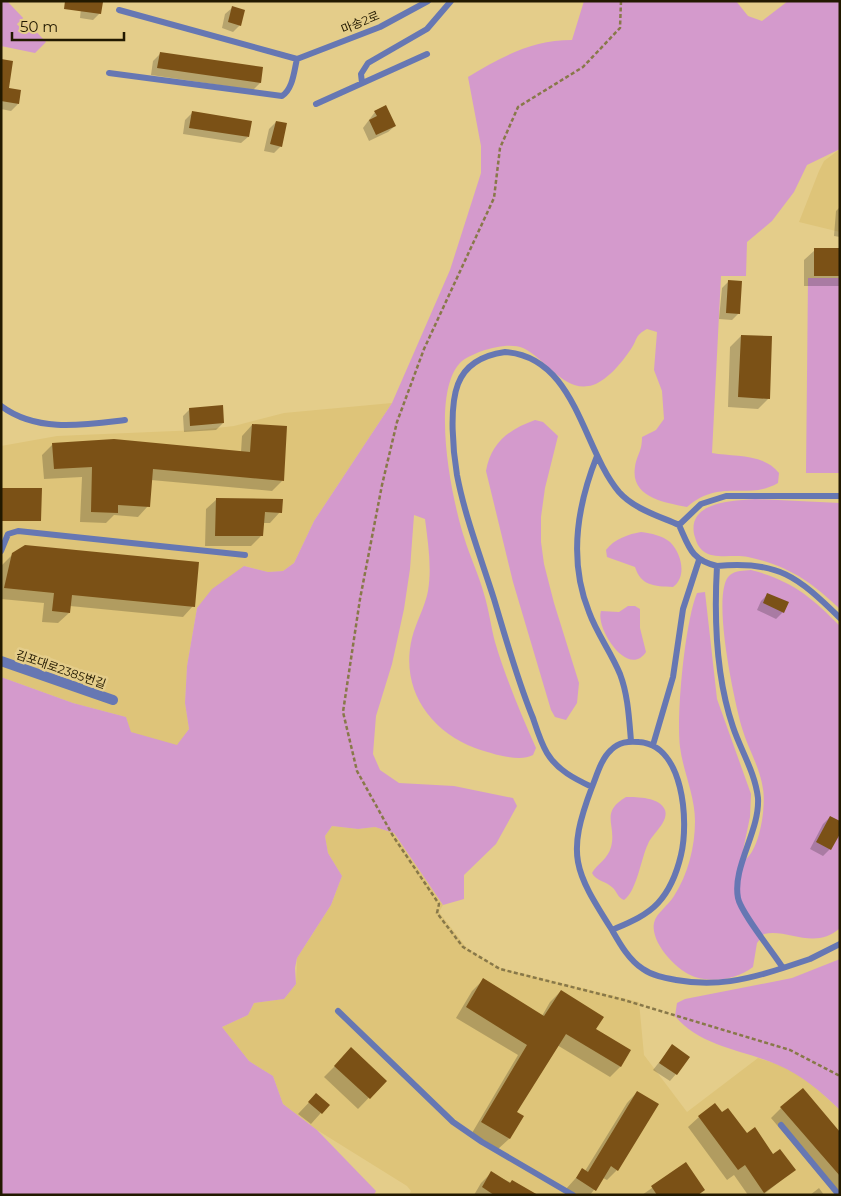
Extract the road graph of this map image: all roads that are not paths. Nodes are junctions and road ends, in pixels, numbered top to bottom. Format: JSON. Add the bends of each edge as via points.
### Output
{"nodes":[{"id":1,"x":428,"y":1,"type":"edge"},
{"id":2,"x":450,"y":1,"type":"edge"},
{"id":3,"x":119,"y":10,"type":"dead end"},
{"id":4,"x":427,"y":54,"type":"dead end"},
{"id":5,"x":297,"y":59,"type":"junction"},
{"id":6,"x":110,"y":73,"type":"dead end"},
{"id":7,"x":362,"y":83,"type":"junction"},
{"id":8,"x":316,"y":104,"type":"dead end"},
{"id":9,"x":1,"y":406,"type":"edge"},
{"id":10,"x":125,"y":420,"type":"dead end"},
{"id":11,"x":597,"y":456,"type":"junction"},
{"id":12,"x":840,"y":496,"type":"edge"},
{"id":13,"x":679,"y":525,"type":"junction"},
{"id":14,"x":1,"y":551,"type":"edge"},
{"id":15,"x":245,"y":555,"type":"dead end"},
{"id":16,"x":699,"y":560,"type":"junction"},
{"id":17,"x":717,"y":566,"type":"junction"},
{"id":18,"x":840,"y":618,"type":"edge"},
{"id":19,"x":1,"y":661,"type":"edge"},
{"id":20,"x":114,"y":700,"type":"dead end"},
{"id":21,"x":631,"y":741,"type":"junction"},
{"id":22,"x":653,"y":745,"type":"junction"},
{"id":23,"x":592,"y":787,"type":"junction"},
{"id":24,"x":612,"y":930,"type":"junction"},
{"id":25,"x":840,"y":944,"type":"edge"},
{"id":26,"x":783,"y":968,"type":"junction"},
{"id":27,"x":338,"y":1011,"type":"dead end"},
{"id":28,"x":781,"y":1125,"type":"dead end"},
{"id":29,"x":573,"y":1195,"type":"edge"},
{"id":30,"x":839,"y":1195,"type":"edge"}],
"edges":[{"from":1,"to":5,"type":"lane","name":"마송2로","via":[[380,27]]},
{"from":2,"to":7,"type":"lane","via":[[427,29],[368,63],[361,74]]},
{"from":3,"to":5,"type":"lane"},
{"from":4,"to":7,"type":"lane"},
{"from":5,"to":6,"type":"lane","via":[[290,86],[282,96]]},
{"from":7,"to":8,"type":"lane"},
{"from":9,"to":10,"type":"lane","via":[[25,420],[46,424]]},
{"from":11,"to":13,"type":"lane","via":[[608,476],[634,505]]},
{"from":11,"to":21,"type":"lane","via":[[582,501],[576,548],[580,586],[625,689]]},
{"from":11,"to":23,"type":"lane","via":[[567,393],[533,360],[515,353],[491,354],[478,359],[462,376],[454,397],[457,474],[516,674],[547,753],[563,772]]},
{"from":12,"to":13,"type":"lane","via":[[726,496],[701,504]]},
{"from":13,"to":16,"type":"lane"},
{"from":14,"to":15,"type":"lane","via":[[8,534],[18,531]]},
{"from":16,"to":17,"type":"lane"},
{"from":16,"to":22,"type":"lane","via":[[683,609],[673,677]]},
{"from":17,"to":18,"type":"lane","via":[[753,565],[788,574]]},
{"from":17,"to":26,"type":"lane","via":[[722,683],[733,727],[752,771],[758,801],[741,870],[738,898]]},
{"from":19,"to":20,"type":"street","name":"김포대로2385번길"},
{"from":21,"to":22,"type":"lane"},
{"from":21,"to":23,"type":"lane","via":[[619,743],[610,751]]},
{"from":22,"to":24,"type":"lane","via":[[668,759],[679,788],[684,821],[681,854],[670,886],[659,902],[650,911]]},
{"from":23,"to":24,"type":"lane","via":[[582,813],[576,848],[577,865],[588,893]]},
{"from":24,"to":26,"type":"lane","via":[[625,951],[642,968],[668,978],[727,983]]},
{"from":25,"to":26,"type":"lane"},
{"from":27,"to":29,"type":"lane","via":[[453,1122]]},
{"from":28,"to":30,"type":"lane"}]}
